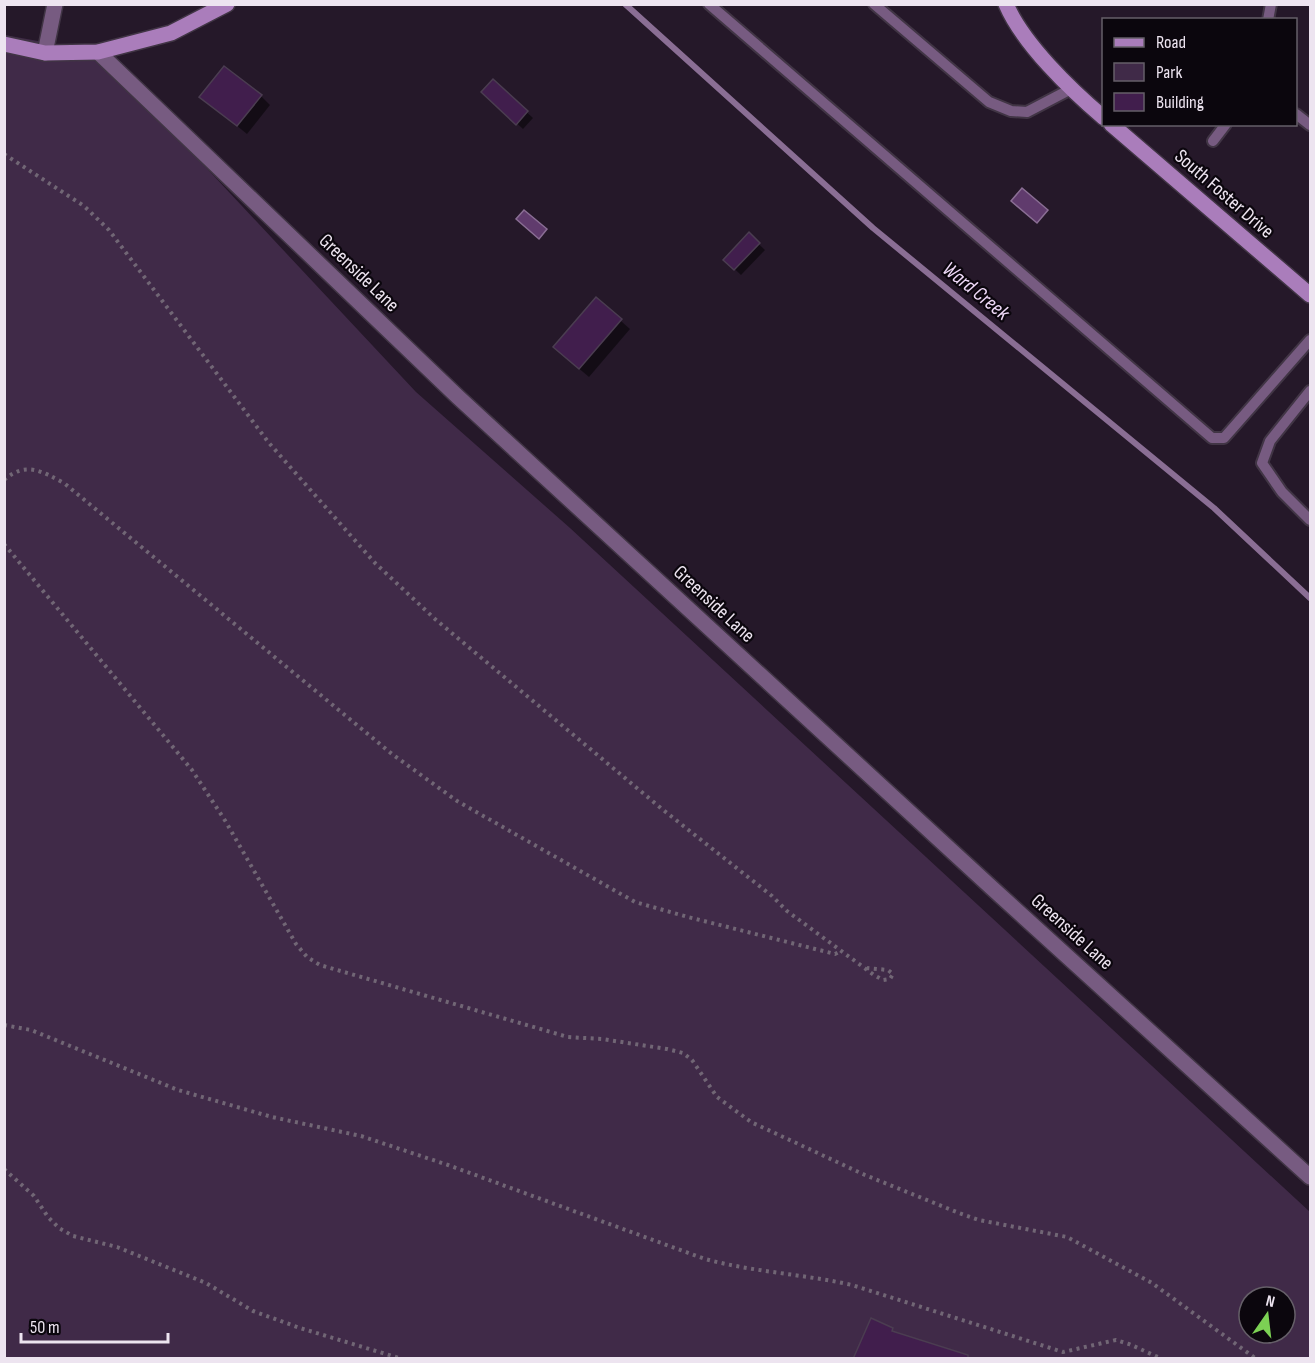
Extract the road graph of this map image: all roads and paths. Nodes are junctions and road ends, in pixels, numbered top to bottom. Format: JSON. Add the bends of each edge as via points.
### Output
{"nodes":[{"id":1,"x":55,"y":4,"type":"edge"},
{"id":2,"x":227,"y":4,"type":"edge"},
{"id":3,"x":710,"y":4,"type":"edge"},
{"id":4,"x":874,"y":4,"type":"edge"},
{"id":5,"x":1006,"y":4,"type":"edge"},
{"id":6,"x":4,"y":44,"type":"edge"},
{"id":7,"x":98,"y":52,"type":"junction"},
{"id":8,"x":45,"y":53,"type":"junction"},
{"id":9,"x":1071,"y":89,"type":"junction"},
{"id":10,"x":1297,"y":115,"type":"edge"},
{"id":11,"x":1102,"y":116,"type":"edge"},
{"id":12,"x":1311,"y":125,"type":"edge"},
{"id":13,"x":1113,"y":126,"type":"edge"},
{"id":14,"x":1224,"y":126,"type":"edge"},
{"id":15,"x":1213,"y":141,"type":"dead end"},
{"id":16,"x":4,"y":154,"type":"edge"},
{"id":17,"x":1311,"y":296,"type":"edge"},
{"id":18,"x":1311,"y":340,"type":"edge"},
{"id":19,"x":1311,"y":391,"type":"edge"},
{"id":20,"x":4,"y":480,"type":"edge"},
{"id":21,"x":1311,"y":520,"type":"edge"},
{"id":22,"x":4,"y":544,"type":"edge"},
{"id":23,"x":842,"y":951,"type":"junction"},
{"id":24,"x":867,"y":968,"type":"junction"},
{"id":25,"x":4,"y":1025,"type":"edge"},
{"id":26,"x":4,"y":1169,"type":"edge"},
{"id":27,"x":1311,"y":1177,"type":"edge"},
{"id":28,"x":399,"y":1359,"type":"edge"},
{"id":29,"x":1160,"y":1359,"type":"edge"},
{"id":30,"x":1255,"y":1359,"type":"edge"}],
"edges":[{"from":1,"to":8,"type":"street"},
{"from":2,"to":7,"type":"street","via":[[171,33]]},
{"from":3,"to":18,"type":"lane","via":[[1212,438],[1224,438]]},
{"from":4,"to":9,"type":"lane","via":[[989,102],[1011,111],[1028,112]]},
{"from":5,"to":9,"type":"street","via":[[1014,23]]},
{"from":6,"to":8,"type":"street"},
{"from":7,"to":8,"type":"street"},
{"from":7,"to":27,"type":"street","name":"Greenside Lane","via":[[458,397]]},
{"from":9,"to":11,"type":"street"},
{"from":10,"to":12,"type":"lane"},
{"from":13,"to":17,"type":"street","name":"South Foster Drive"},
{"from":14,"to":15,"type":"lane"},
{"from":16,"to":23,"type":"path","via":[[84,206],[109,230],[270,444],[375,563],[435,620],[644,794]]},
{"from":19,"to":21,"type":"lane","via":[[1270,441],[1262,463],[1282,492]]},
{"from":20,"to":23,"type":"path","via":[[25,468],[64,483],[392,754],[457,801],[605,885],[646,906],[835,954]]},
{"from":22,"to":30,"type":"path","via":[[192,770],[307,957],[320,965],[568,1037],[683,1053],[693,1060],[717,1097],[751,1122],[959,1213],[1067,1237],[1152,1283]]},
{"from":23,"to":24,"type":"path"},
{"from":24,"to":24,"type":"path","via":[[888,970],[893,974],[883,980]]},
{"from":25,"to":29,"type":"path","via":[[31,1030],[178,1090],[361,1137],[448,1165],[705,1259],[852,1285],[1063,1352],[1116,1340]]},
{"from":26,"to":28,"type":"path","via":[[34,1196],[53,1222],[73,1236],[117,1247],[195,1278],[253,1311]]}]}
